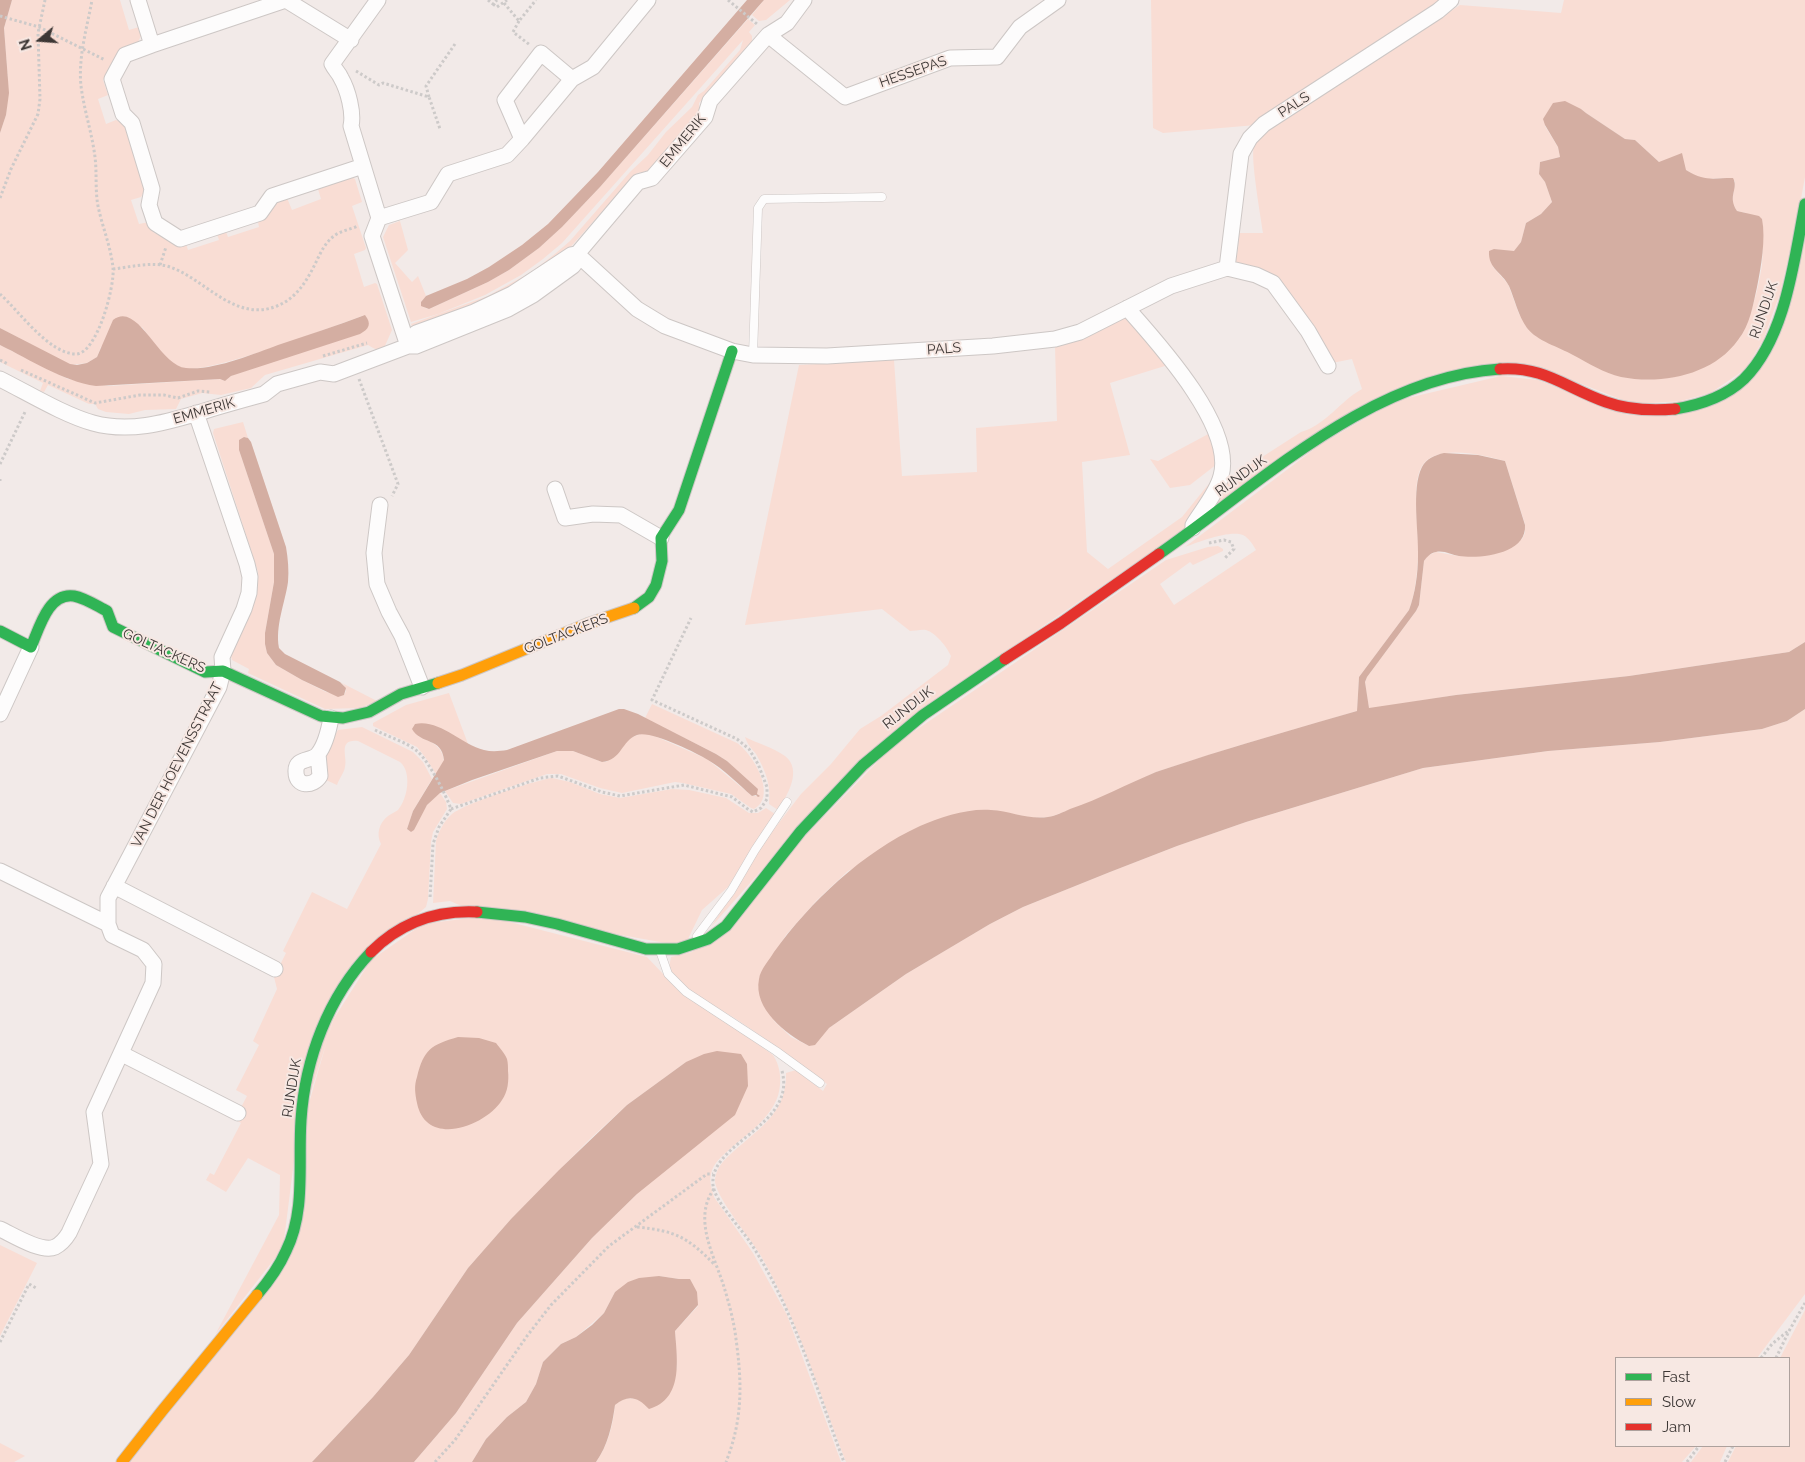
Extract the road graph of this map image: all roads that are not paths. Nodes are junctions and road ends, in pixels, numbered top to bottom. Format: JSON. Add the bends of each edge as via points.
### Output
{"nodes":[{"id":1,"x":138,"y":0,"type":"edge"},
{"id":2,"x":378,"y":0,"type":"edge"},
{"id":3,"x":648,"y":0,"type":"edge"},
{"id":4,"x":804,"y":0,"type":"edge"},
{"id":5,"x":1058,"y":0,"type":"edge"},
{"id":6,"x":1451,"y":0,"type":"edge"},
{"id":7,"x":763,"y":30,"type":"junction"},
{"id":8,"x":351,"y":40,"type":"junction"},
{"id":9,"x":152,"y":46,"type":"junction"},
{"id":10,"x":572,"y":79,"type":"junction"},
{"id":11,"x":522,"y":139,"type":"junction"},
{"id":12,"x":363,"y":166,"type":"junction"},
{"id":13,"x":882,"y":197,"type":"dead end"},
{"id":14,"x":1805,"y":204,"type":"edge"},
{"id":15,"x":379,"y":218,"type":"junction"},
{"id":16,"x":577,"y":254,"type":"junction"},
{"id":17,"x":1227,"y":268,"type":"junction"},
{"id":18,"x":1127,"y":308,"type":"junction"},
{"id":19,"x":408,"y":346,"type":"junction"},
{"id":20,"x":732,"y":351,"type":"junction"},
{"id":21,"x":753,"y":355,"type":"junction"},
{"id":22,"x":1328,"y":366,"type":"dead end"},
{"id":23,"x":0,"y":379,"type":"edge"},
{"id":24,"x":196,"y":413,"type":"junction"},
{"id":25,"x":555,"y":489,"type":"dead end"},
{"id":26,"x":380,"y":505,"type":"road end"},
{"id":27,"x":1193,"y":530,"type":"junction"},
{"id":28,"x":661,"y":538,"type":"junction"},
{"id":29,"x":0,"y":631,"type":"edge"},
{"id":30,"x":31,"y":647,"type":"junction"},
{"id":31,"x":223,"y":671,"type":"junction"},
{"id":32,"x":422,"y":687,"type":"junction"},
{"id":33,"x":0,"y":714,"type":"edge"},
{"id":34,"x":331,"y":718,"type":"junction"},
{"id":35,"x":318,"y":754,"type":"dead end"},
{"id":36,"x":787,"y":802,"type":"dead end"},
{"id":37,"x":0,"y":871,"type":"edge"},
{"id":38,"x":114,"y":886,"type":"junction"},
{"id":39,"x":108,"y":924,"type":"junction"},
{"id":40,"x":690,"y":946,"type":"junction"},
{"id":41,"x":660,"y":951,"type":"junction"},
{"id":42,"x":275,"y":969,"type":"dead end"},
{"id":43,"x":122,"y":1054,"type":"junction"},
{"id":44,"x":820,"y":1083,"type":"dead end"},
{"id":45,"x":238,"y":1113,"type":"dead end"},
{"id":46,"x":0,"y":1229,"type":"edge"},
{"id":47,"x":122,"y":1462,"type":"edge"}],
"edges":[{"from":1,"to":9,"type":"street"},
{"from":2,"to":8,"type":"street"},
{"from":3,"to":10,"type":"street","via":[[593,67]]},
{"from":4,"to":7,"type":"street","name":"EMMERIK","via":[[787,23]]},
{"from":5,"to":7,"type":"street","name":"HESSEPAS","via":[[1020,27],[997,58],[950,58],[845,96]]},
{"from":6,"to":17,"type":"street","name":"PALS","via":[[1264,124],[1250,138],[1241,154]]},
{"from":7,"to":16,"type":"street","name":"EMMERIK","via":[[710,102],[706,117],[652,178],[638,182]]},
{"from":8,"to":9,"type":"street","via":[[286,0]]},
{"from":8,"to":12,"type":"street","via":[[332,64],[341,77],[353,116],[351,126]]},
{"from":9,"to":12,"type":"street","via":[[125,56],[112,79],[123,114],[132,123],[152,189],[149,205],[155,223],[180,239],[260,213],[272,196]]},
{"from":10,"to":11,"type":"street"},
{"from":10,"to":11,"type":"street","via":[[541,54],[505,100]]},
{"from":11,"to":15,"type":"street","via":[[507,155],[448,174],[431,202]]},
{"from":12,"to":15,"type":"street"},
{"from":13,"to":21,"type":"lane","via":[[764,199],[758,208]]},
{"from":14,"to":27,"type":"street","name":"RIJNDIJK","via":[[1790,281],[1765,352],[1740,382],[1714,399],[1685,408],[1642,410],[1599,400],[1531,370],[1476,371],[1443,378],[1396,394],[1345,420]]},
{"from":15,"to":19,"type":"street","via":[[372,236]]},
{"from":16,"to":19,"type":"street","name":"EMMERIK","via":[[571,254],[512,294],[416,333]]},
{"from":16,"to":20,"type":"street","name":"PALS","via":[[638,309],[665,326]]},
{"from":17,"to":18,"type":"street","name":"PALS","via":[[1171,286]]},
{"from":17,"to":22,"type":"street","via":[[1264,277],[1273,283],[1308,331]]},
{"from":18,"to":21,"type":"street","name":"PALS","via":[[1080,332],[1054,339],[827,356]]},
{"from":18,"to":27,"type":"street","via":[[1188,383],[1221,447],[1221,477],[1192,525]]},
{"from":19,"to":24,"type":"street","name":"EMMERIK","via":[[334,374],[320,372],[277,384],[264,394]]},
{"from":20,"to":21,"type":"street","name":"PALS"},
{"from":20,"to":28,"type":"street","via":[[679,510]]},
{"from":23,"to":24,"type":"street","name":"EMMERIK","via":[[93,423],[142,427]]},
{"from":24,"to":31,"type":"street","name":"VAN DER HOEVENSSTRAAT","via":[[250,577],[244,609],[222,657]]},
{"from":25,"to":28,"type":"street","via":[[566,518],[593,514],[621,515]]},
{"from":26,"to":32,"type":"street","via":[[374,553],[377,584]]},
{"from":27,"to":40,"type":"street","name":"RIJNDIJK","via":[[953,693],[883,747],[824,803],[726,926],[707,940]]},
{"from":28,"to":32,"type":"street","name":"GOLTACKERS","via":[[662,561],[656,585],[643,603],[462,675]]},
{"from":29,"to":30,"type":"street"},
{"from":30,"to":31,"type":"street","name":"GOLTACKERS","via":[[52,604],[67,596],[76,596],[107,612],[113,627],[205,672]]},
{"from":30,"to":33,"type":"street","name":"GOLTACKERS"},
{"from":31,"to":34,"type":"street","name":"GOLTACKERS","via":[[310,712]]},
{"from":31,"to":38,"type":"street","name":"VAN DER HOEVENSSTRAAT","via":[[219,687]]},
{"from":32,"to":34,"type":"street","name":"GOLTACKERS","via":[[359,715]]},
{"from":34,"to":35,"type":"street","via":[[328,734]]},
{"from":36,"to":40,"type":"lane","via":[[731,891]]},
{"from":37,"to":39,"type":"street"},
{"from":38,"to":39,"type":"street","name":"VAN DER HOEVENSSTRAAT","via":[[108,898]]},
{"from":38,"to":42,"type":"street"},
{"from":39,"to":43,"type":"street","via":[[112,935],[143,950],[154,964],[153,983]]},
{"from":40,"to":41,"type":"street","name":"RIJNDIJK"},
{"from":41,"to":44,"type":"lane","via":[[668,974],[686,992]]},
{"from":41,"to":47,"type":"street","name":"RIJNDIJK","via":[[533,919],[467,910],[445,912],[407,924],[376,946],[343,987],[309,1066],[302,1105],[298,1215],[286,1250],[261,1290]]},
{"from":43,"to":45,"type":"street"},
{"from":43,"to":46,"type":"street","via":[[94,1112],[102,1164],[64,1240],[56,1247],[46,1248]]}]}
